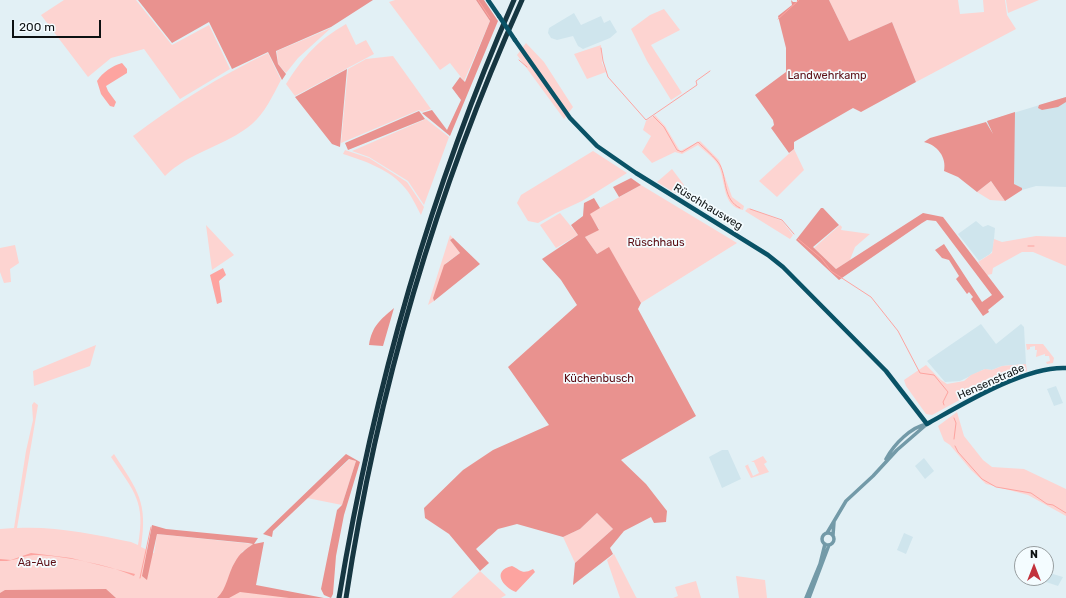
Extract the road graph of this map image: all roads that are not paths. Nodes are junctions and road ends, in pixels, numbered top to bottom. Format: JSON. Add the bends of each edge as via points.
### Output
{"nodes":[{"id":1,"x":488,"y":0,"type":"edge"},
{"id":2,"x":514,"y":0,"type":"edge"},
{"id":3,"x":522,"y":0,"type":"edge"},
{"id":4,"x":1066,"y":368,"type":"edge"},
{"id":5,"x":928,"y":424,"type":"junction"},
{"id":6,"x":835,"y":519,"type":"junction"},
{"id":7,"x":827,"y":533,"type":"junction"},
{"id":8,"x":833,"y":535,"type":"junction"},
{"id":9,"x":824,"y":544,"type":"junction"},
{"id":10,"x":829,"y":545,"type":"junction"},
{"id":11,"x":339,"y":598,"type":"edge"},
{"id":12,"x":346,"y":598,"type":"edge"},
{"id":13,"x":808,"y":598,"type":"edge"}],
"edges":[{"from":1,"to":5,"type":"main road","name":"Rüschhausweg","bridge":true,"via":[[570,118],[589,139],[615,160],[762,250],[784,267],[886,371]]},
{"from":2,"to":11,"type":"highway","via":[[460,136],[409,290],[386,370],[364,462]]},
{"from":3,"to":12,"type":"highway","via":[[466,138],[413,299],[371,463]]},
{"from":4,"to":5,"type":"main road","name":"Hensenstraße","via":[[1042,371],[1005,384]]},
{"from":5,"to":6,"type":"street","via":[[919,426],[889,453],[873,476],[846,501]]},
{"from":6,"to":7,"type":"street"},
{"from":6,"to":8,"type":"street"},
{"from":7,"to":8,"type":"street"},
{"from":7,"to":9,"type":"street","via":[[822,538]]},
{"from":8,"to":10,"type":"street","via":[[834,541]]},
{"from":9,"to":10,"type":"street"},
{"from":9,"to":13,"type":"street"},
{"from":10,"to":13,"type":"street"}]}
